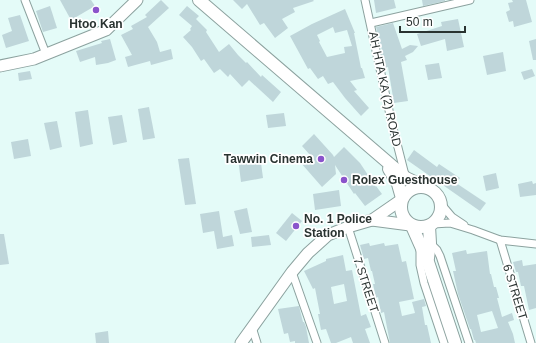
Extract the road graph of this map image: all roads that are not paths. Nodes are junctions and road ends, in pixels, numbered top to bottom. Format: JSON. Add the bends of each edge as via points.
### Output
{"nodes":[{"id":1,"x":25,"y":0,"type":"edge"},
{"id":2,"x":137,"y":0,"type":"edge"},
{"id":3,"x":200,"y":0,"type":"edge"},
{"id":4,"x":365,"y":0,"type":"edge"},
{"id":5,"x":470,"y":0,"type":"edge"},
{"id":6,"x":371,"y":23,"type":"junction"},
{"id":7,"x":46,"y":54,"type":"junction"},
{"id":8,"x":0,"y":66,"type":"edge"},
{"id":9,"x":381,"y":156,"type":"junction"},
{"id":10,"x":406,"y":178,"type":"junction"},
{"id":11,"x":425,"y":187,"type":"junction"},
{"id":12,"x":402,"y":199,"type":"junction"},
{"id":13,"x":441,"y":204,"type":"junction"},
{"id":14,"x":372,"y":220,"type":"junction"},
{"id":15,"x":411,"y":225,"type":"junction"},
{"id":16,"x":431,"y":225,"type":"junction"},
{"id":17,"x":348,"y":227,"type":"junction"},
{"id":18,"x":473,"y":230,"type":"junction"},
{"id":19,"x":500,"y":240,"type":"junction"},
{"id":20,"x":425,"y":243,"type":"junction"},
{"id":21,"x":536,"y":244,"type":"edge"},
{"id":22,"x":292,"y":272,"type":"junction"},
{"id":23,"x":252,"y":327,"type":"junction"},
{"id":24,"x":241,"y":343,"type":"edge"},
{"id":25,"x":257,"y":343,"type":"edge"},
{"id":26,"x":317,"y":343,"type":"edge"},
{"id":27,"x":385,"y":343,"type":"edge"},
{"id":28,"x":444,"y":343,"type":"edge"},
{"id":29,"x":455,"y":343,"type":"edge"},
{"id":30,"x":469,"y":343,"type":"edge"},
{"id":31,"x":531,"y":343,"type":"edge"}],
"edges":[{"from":1,"to":7,"type":"street"},
{"from":2,"to":7,"type":"street","via":[[106,30]]},
{"from":3,"to":9,"type":"main road"},
{"from":4,"to":6,"type":"street","name":"AH HTA KA (2) ROAD"},
{"from":5,"to":6,"type":"street"},
{"from":6,"to":10,"type":"street","name":"AH HTA KA (2) ROAD"},
{"from":7,"to":8,"type":"street"},
{"from":9,"to":10,"type":"main road"},
{"from":9,"to":12,"type":"main road","via":[[398,184]]},
{"from":10,"to":11,"type":"main road"},
{"from":11,"to":12,"type":"main road","via":[[416,187],[408,191]]},
{"from":11,"to":13,"type":"main road","via":[[436,193]]},
{"from":12,"to":14,"type":"street"},
{"from":12,"to":15,"type":"main road","via":[[400,210],[403,218]]},
{"from":13,"to":16,"type":"main road","via":[[440,215]]},
{"from":13,"to":18,"type":"street","via":[[452,217]]},
{"from":14,"to":15,"type":"street"},
{"from":14,"to":17,"type":"street"},
{"from":15,"to":16,"type":"main road","via":[[421,228]]},
{"from":15,"to":20,"type":"main road"},
{"from":16,"to":18,"type":"street","via":[[450,223]]},
{"from":16,"to":20,"type":"main road"},
{"from":17,"to":22,"type":"street","via":[[328,235]]},
{"from":17,"to":27,"type":"street","name":"7 STREET"},
{"from":18,"to":19,"type":"street"},
{"from":19,"to":21,"type":"street"},
{"from":19,"to":31,"type":"street","name":"6 STREET"},
{"from":20,"to":28,"type":"street","via":[[419,253],[420,265]]},
{"from":20,"to":29,"type":"main road","via":[[428,262]]},
{"from":20,"to":30,"type":"street","via":[[437,250],[440,256]]},
{"from":22,"to":23,"type":"street"},
{"from":22,"to":26,"type":"street"},
{"from":23,"to":24,"type":"street"},
{"from":23,"to":25,"type":"street"}]}
